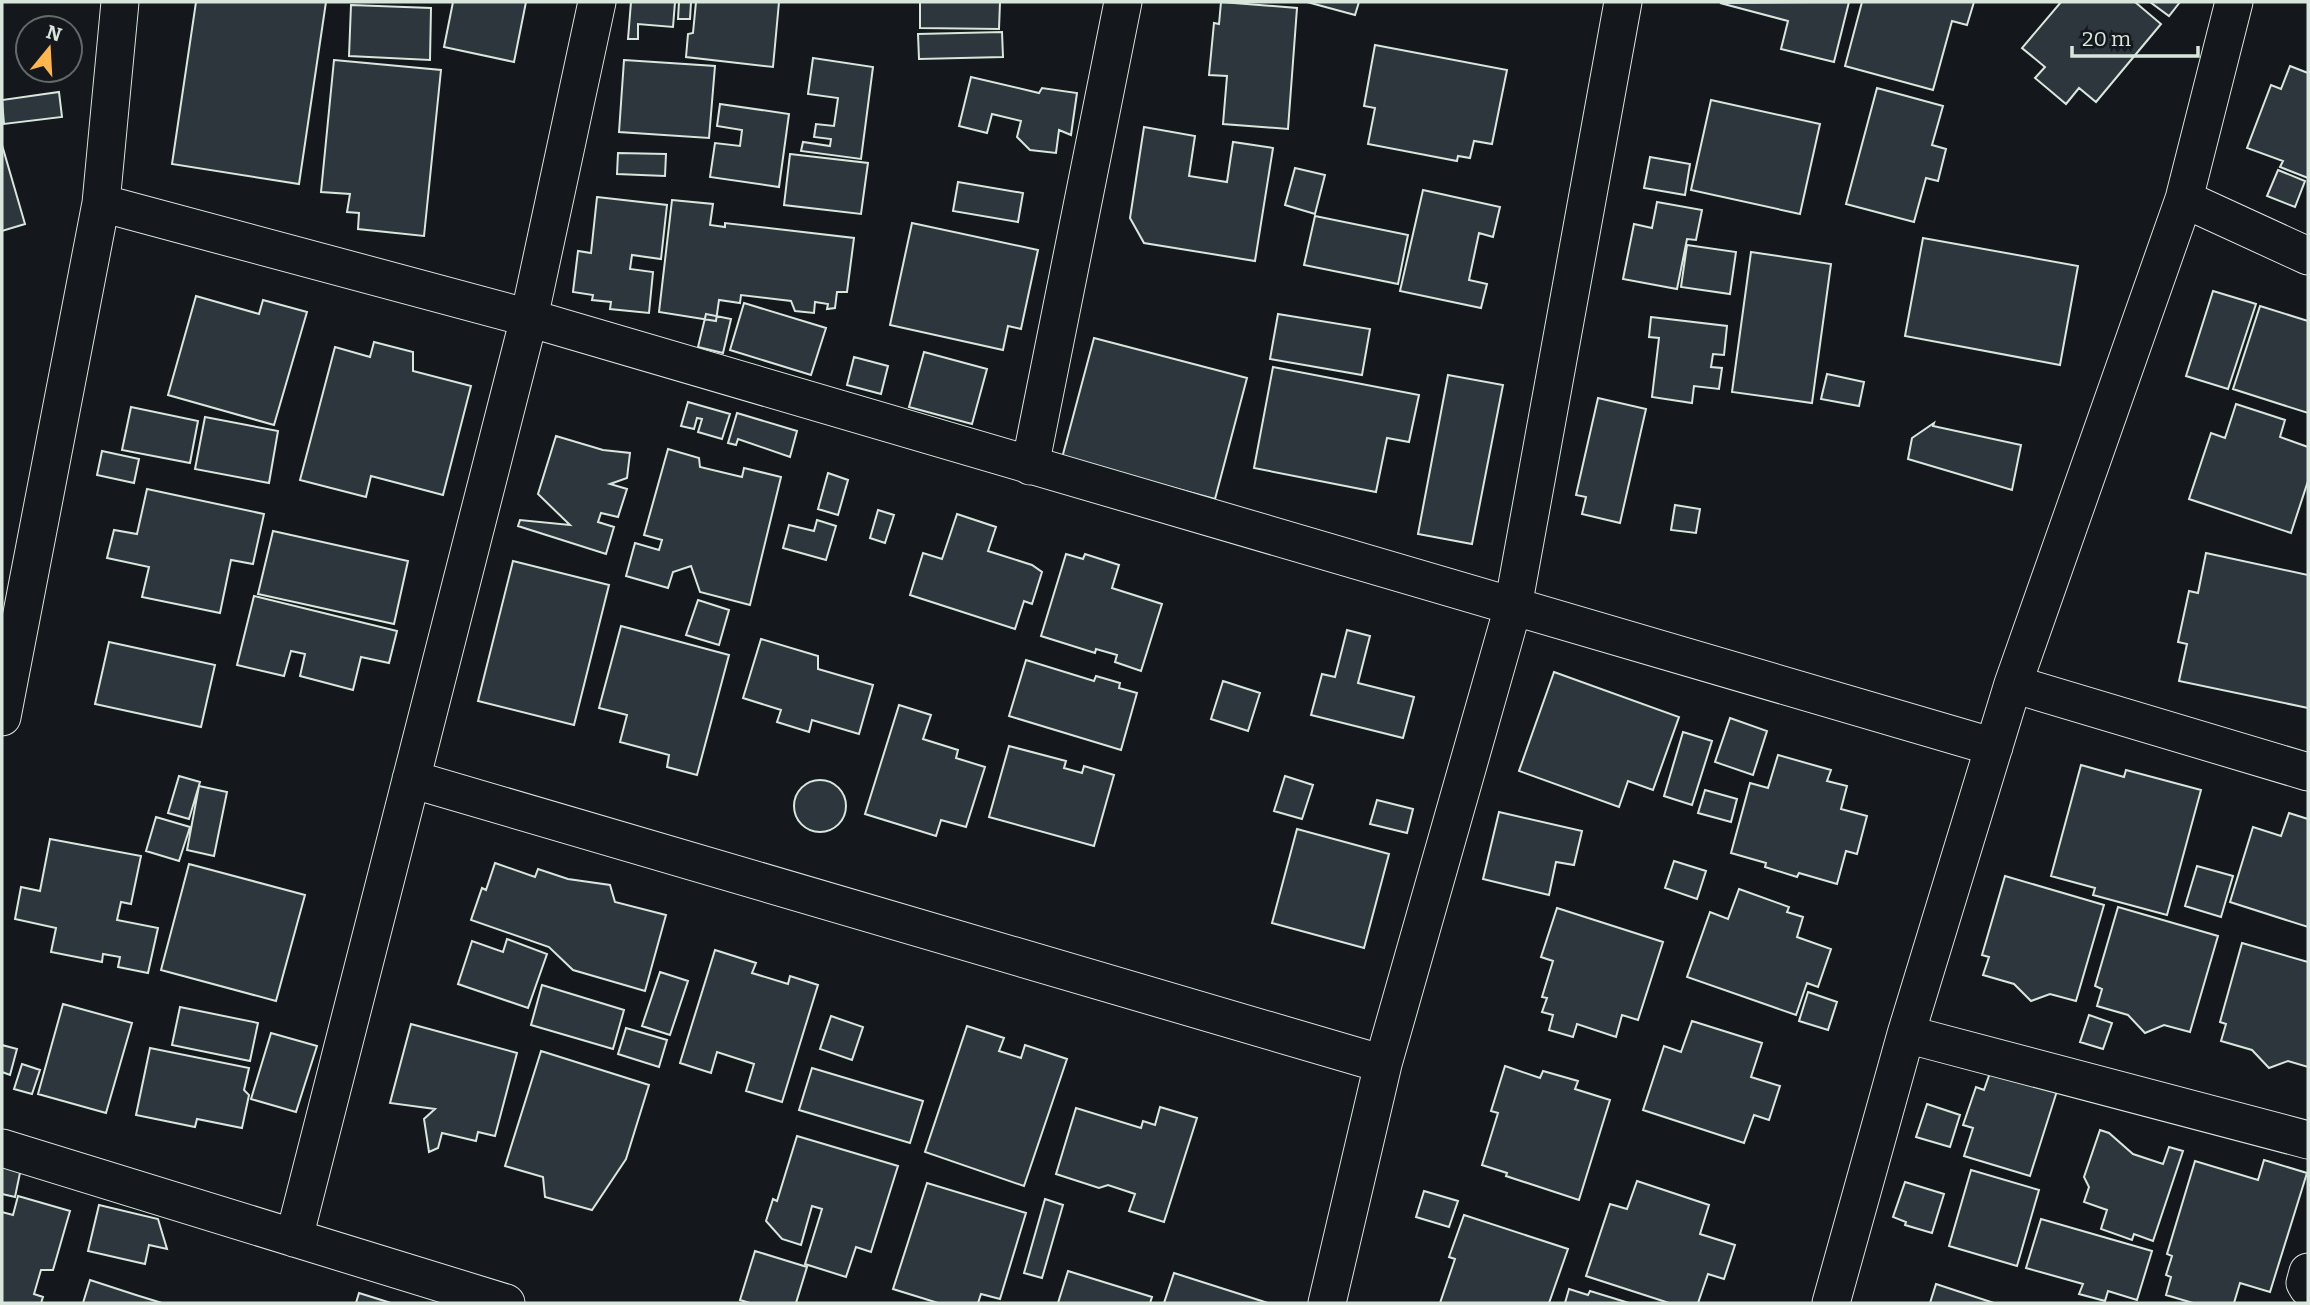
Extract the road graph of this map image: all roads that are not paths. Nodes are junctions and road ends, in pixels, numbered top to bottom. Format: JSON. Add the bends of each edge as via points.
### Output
{"nodes":[{"id":1,"x":120,"y":2,"type":"edge"},
{"id":2,"x":597,"y":2,"type":"edge"},
{"id":3,"x":1123,"y":2,"type":"edge"},
{"id":4,"x":1623,"y":2,"type":"edge"},
{"id":5,"x":2234,"y":2,"type":"edge"},
{"id":6,"x":2184,"y":199,"type":"junction"},
{"id":7,"x":101,"y":203,"type":"junction"},
{"id":8,"x":2308,"y":256,"type":"edge"},
{"id":9,"x":529,"y":318,"type":"junction"},
{"id":10,"x":1030,"y":466,"type":"junction"},
{"id":11,"x":1513,"y":607,"type":"junction"},
{"id":12,"x":2013,"y":684,"type":"junction"},
{"id":13,"x":2,"y":717,"type":"edge"},
{"id":14,"x":1994,"y":747,"type":"junction"},
{"id":15,"x":2308,"y":772,"type":"edge"},
{"id":16,"x":411,"y":779,"type":"junction"},
{"id":17,"x":1906,"y":1034,"type":"junction"},
{"id":18,"x":1383,"y":1064,"type":"junction"},
{"id":19,"x":2308,"y":1140,"type":"edge"},
{"id":20,"x":2,"y":1148,"type":"edge"},
{"id":21,"x":294,"y":1238,"type":"junction"},
{"id":22,"x":2308,"y":1272,"type":"edge"},
{"id":23,"x":2308,"y":1288,"type":"edge"},
{"id":24,"x":506,"y":1303,"type":"edge"},
{"id":25,"x":1327,"y":1303,"type":"edge"},
{"id":26,"x":1831,"y":1303,"type":"edge"}],
"edges":[{"from":1,"to":7,"type":"street"},
{"from":2,"to":9,"type":"street"},
{"from":3,"to":10,"type":"street"},
{"from":4,"to":11,"type":"street"},
{"from":5,"to":6,"type":"street"},
{"from":6,"to":8,"type":"street"},
{"from":6,"to":12,"type":"street"},
{"from":7,"to":9,"type":"street"},
{"from":7,"to":13,"type":"street"},
{"from":9,"to":10,"type":"street"},
{"from":9,"to":16,"type":"street"},
{"from":10,"to":11,"type":"street"},
{"from":11,"to":14,"type":"street"},
{"from":11,"to":18,"type":"street"},
{"from":12,"to":14,"type":"street"},
{"from":12,"to":15,"type":"street"},
{"from":14,"to":17,"type":"street"},
{"from":16,"to":18,"type":"street"},
{"from":16,"to":21,"type":"street"},
{"from":17,"to":19,"type":"street"},
{"from":17,"to":26,"type":"street"},
{"from":18,"to":25,"type":"street"},
{"from":20,"to":21,"type":"street"},
{"from":21,"to":24,"type":"street"},
{"from":22,"to":23,"type":"street"}]}
